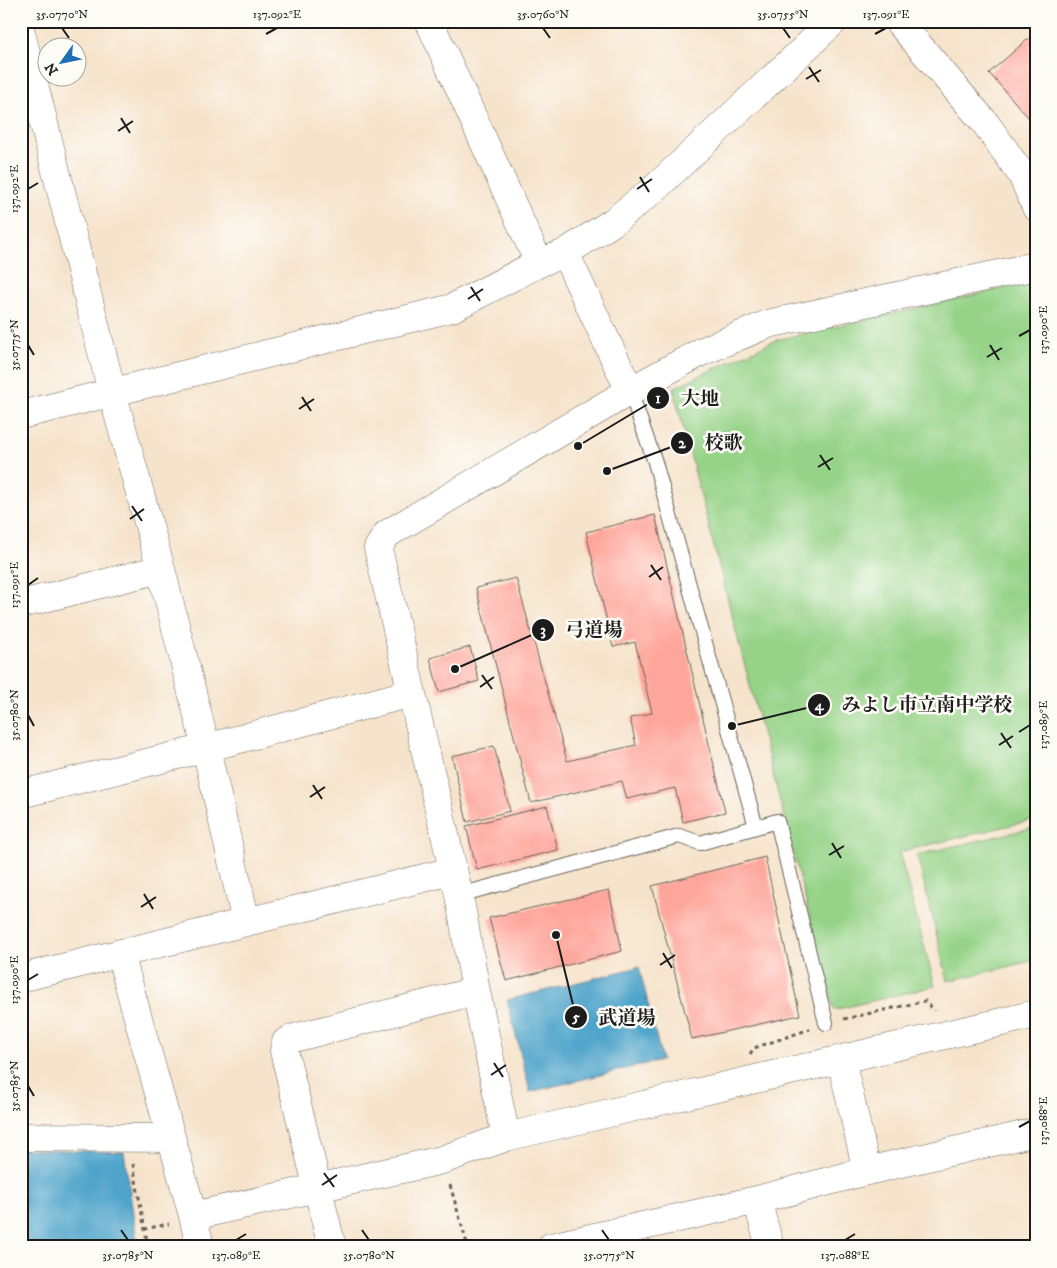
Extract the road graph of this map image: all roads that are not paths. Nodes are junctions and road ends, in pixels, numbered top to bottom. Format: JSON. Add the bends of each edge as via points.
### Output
{"nodes":[{"id":1,"x":429,"y":21,"type":"edge"},
{"id":2,"x":834,"y":21,"type":"edge"},
{"id":3,"x":898,"y":21,"type":"edge"},
{"id":4,"x":21,"y":33,"type":"edge"},
{"id":5,"x":1036,"y":207,"type":"edge"},
{"id":6,"x":565,"y":253,"type":"junction"},
{"id":7,"x":539,"y":263,"type":"junction"},
{"id":8,"x":1036,"y":266,"type":"edge"},
{"id":9,"x":630,"y":391,"type":"junction"},
{"id":10,"x":112,"y":392,"type":"junction"},
{"id":11,"x":21,"y":415,"type":"edge"},
{"id":12,"x":161,"y":569,"type":"junction"},
{"id":13,"x":21,"y":604,"type":"edge"},
{"id":14,"x":411,"y":693,"type":"junction"},
{"id":15,"x":206,"y":748,"type":"junction"},
{"id":16,"x":21,"y":794,"type":"edge"},
{"id":17,"x":756,"y":827,"type":"junction"},
{"id":18,"x":455,"y":883,"type":"junction"},
{"id":19,"x":246,"y":922,"type":"junction"},
{"id":20,"x":120,"y":953,"type":"junction"},
{"id":21,"x":21,"y":978,"type":"edge"},
{"id":22,"x":476,"y":991,"type":"junction"},
{"id":23,"x":1036,"y":1014,"type":"edge"},
{"id":24,"x":826,"y":1024,"type":"road end"},
{"id":25,"x":841,"y":1059,"type":"junction"},
{"id":26,"x":1036,"y":1132,"type":"edge"},
{"id":27,"x":21,"y":1137,"type":"edge"},
{"id":28,"x":506,"y":1137,"type":"junction"},
{"id":29,"x":171,"y":1138,"type":"junction"},
{"id":30,"x":867,"y":1171,"type":"junction"},
{"id":31,"x":318,"y":1188,"type":"junction"},
{"id":32,"x":757,"y":1200,"type":"junction"},
{"id":33,"x":181,"y":1220,"type":"junction"},
{"id":34,"x":619,"y":1239,"type":"edge"},
{"id":35,"x":200,"y":1247,"type":"edge"},
{"id":36,"x":332,"y":1247,"type":"edge"},
{"id":37,"x":551,"y":1247,"type":"edge"},
{"id":38,"x":770,"y":1247,"type":"edge"}],
"edges":[{"from":1,"to":7,"type":"street"},
{"from":2,"to":6,"type":"street","via":[[654,189],[613,222]]},
{"from":3,"to":5,"type":"street","via":[[986,124],[1022,175]]},
{"from":4,"to":10,"type":"street"},
{"from":6,"to":7,"type":"street"},
{"from":6,"to":9,"type":"street"},
{"from":7,"to":10,"type":"street","via":[[452,308]]},
{"from":8,"to":9,"type":"street","via":[[768,324],[701,352]]},
{"from":9,"to":14,"type":"street","via":[[387,534],[378,548]]},
{"from":9,"to":17,"type":"lane","via":[[654,462]]},
{"from":10,"to":11,"type":"street"},
{"from":10,"to":12,"type":"street"},
{"from":12,"to":13,"type":"street"},
{"from":12,"to":15,"type":"street"},
{"from":14,"to":15,"type":"street"},
{"from":14,"to":18,"type":"street"},
{"from":15,"to":16,"type":"street"},
{"from":15,"to":19,"type":"street"},
{"from":17,"to":18,"type":"lane","via":[[700,843],[678,836]]},
{"from":17,"to":24,"type":"lane","via":[[776,821]]},
{"from":18,"to":19,"type":"street"},
{"from":18,"to":22,"type":"street"},
{"from":19,"to":20,"type":"street"},
{"from":20,"to":21,"type":"street"},
{"from":20,"to":29,"type":"street"},
{"from":22,"to":28,"type":"street"},
{"from":22,"to":31,"type":"street","via":[[286,1042],[284,1051]]},
{"from":23,"to":25,"type":"street"},
{"from":25,"to":28,"type":"street"},
{"from":25,"to":30,"type":"street"},
{"from":26,"to":30,"type":"street"},
{"from":27,"to":29,"type":"street"},
{"from":28,"to":31,"type":"street","via":[[442,1160]]},
{"from":29,"to":33,"type":"street"},
{"from":30,"to":32,"type":"street"},
{"from":31,"to":33,"type":"street"},
{"from":31,"to":36,"type":"street"},
{"from":32,"to":34,"type":"street"},
{"from":32,"to":38,"type":"street"},
{"from":33,"to":35,"type":"street"},
{"from":34,"to":37,"type":"street"}]}
